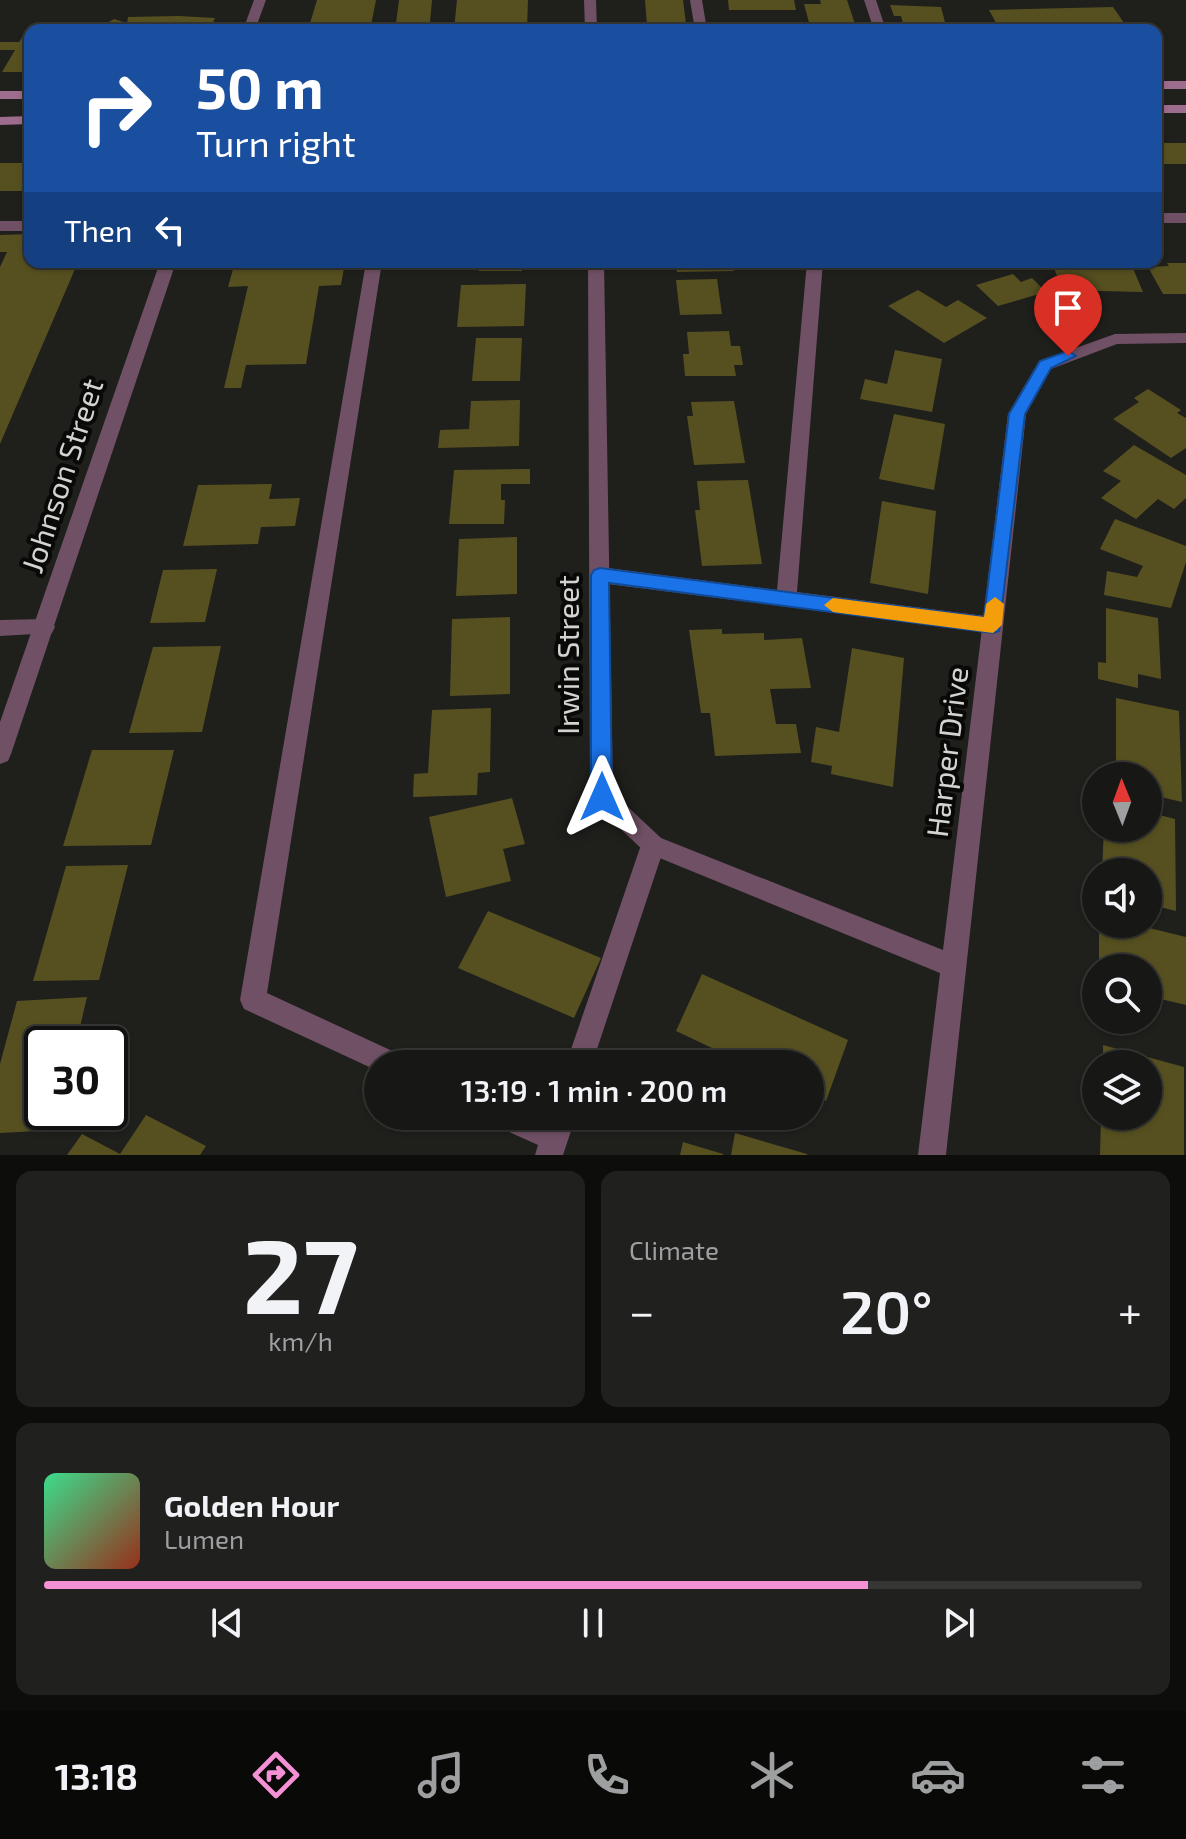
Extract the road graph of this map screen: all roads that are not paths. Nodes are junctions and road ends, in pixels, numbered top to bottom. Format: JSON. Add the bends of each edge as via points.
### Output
{"nodes":[{"id":1,"x":260,"y":0,"type":"edge"},
{"id":2,"x":590,"y":0,"type":"edge"},
{"id":3,"x":696,"y":0,"type":"edge"},
{"id":4,"x":870,"y":0,"type":"edge"},
{"id":5,"x":251,"y":24,"type":"edge"},
{"id":6,"x":591,"y":24,"type":"edge"},
{"id":7,"x":700,"y":24,"type":"edge"},
{"id":8,"x":878,"y":24,"type":"edge"},
{"id":9,"x":1162,"y":85,"type":"edge"},
{"id":10,"x":1186,"y":85,"type":"edge"},
{"id":11,"x":0,"y":95,"type":"edge"},
{"id":12,"x":24,"y":95,"type":"edge"},
{"id":13,"x":1162,"y":109,"type":"edge"},
{"id":14,"x":1186,"y":109,"type":"edge"},
{"id":15,"x":24,"y":120,"type":"edge"},
{"id":16,"x":0,"y":121,"type":"edge"},
{"id":17,"x":1162,"y":218,"type":"edge"},
{"id":18,"x":1186,"y":218,"type":"edge"},
{"id":19,"x":0,"y":226,"type":"edge"},
{"id":20,"x":24,"y":226,"type":"edge"},
{"id":21,"x":166,"y":268,"type":"edge"},
{"id":22,"x":373,"y":268,"type":"edge"},
{"id":23,"x":596,"y":268,"type":"edge"},
{"id":24,"x":814,"y":268,"type":"edge"},
{"id":25,"x":1186,"y":338,"type":"edge"},
{"id":26,"x":600,"y":575,"type":"junction"},
{"id":27,"x":786,"y":599,"type":"junction"},
{"id":28,"x":993,"y":625,"type":"junction"},
{"id":29,"x":45,"y":627,"type":"junction"},
{"id":30,"x":0,"y":628,"type":"edge"},
{"id":31,"x":0,"y":754,"type":"edge"},
{"id":32,"x":653,"y":845,"type":"junction"},
{"id":33,"x":953,"y":966,"type":"junction"},
{"id":34,"x":584,"y":1050,"type":"edge"},
{"id":35,"x":364,"y":1051,"type":"edge"},
{"id":36,"x":932,"y":1155,"type":"edge"}],
"edges":[{"from":1,"to":5,"type":"street"},
{"from":2,"to":6,"type":"street"},
{"from":3,"to":7,"type":"street"},
{"from":4,"to":8,"type":"street"},
{"from":9,"to":10,"type":"main road"},
{"from":11,"to":12,"type":"main road"},
{"from":13,"to":14,"type":"main road"},
{"from":15,"to":16,"type":"main road"},
{"from":17,"to":18,"type":"street"},
{"from":19,"to":20,"type":"street"},
{"from":21,"to":29,"type":"street","name":"Johnson Street"},
{"from":22,"to":35,"type":"street","via":[[253,1000]]},
{"from":23,"to":26,"type":"street","name":"Irwin Street"},
{"from":24,"to":27,"type":"street"},
{"from":25,"to":28,"type":"street","name":"Harper Drive","via":[[1115,339],[1045,365],[1017,414]]},
{"from":26,"to":27,"type":"street"},
{"from":26,"to":32,"type":"street","name":"Irwin Street","via":[[602,797]]},
{"from":27,"to":28,"type":"street"},
{"from":28,"to":33,"type":"street","name":"Harper Drive"},
{"from":29,"to":30,"type":"street"},
{"from":29,"to":31,"type":"street","name":"Johnson Street"},
{"from":32,"to":33,"type":"street","name":"Irwin Street"},
{"from":32,"to":34,"type":"street"},
{"from":33,"to":36,"type":"street","name":"Harper Drive"}]}
